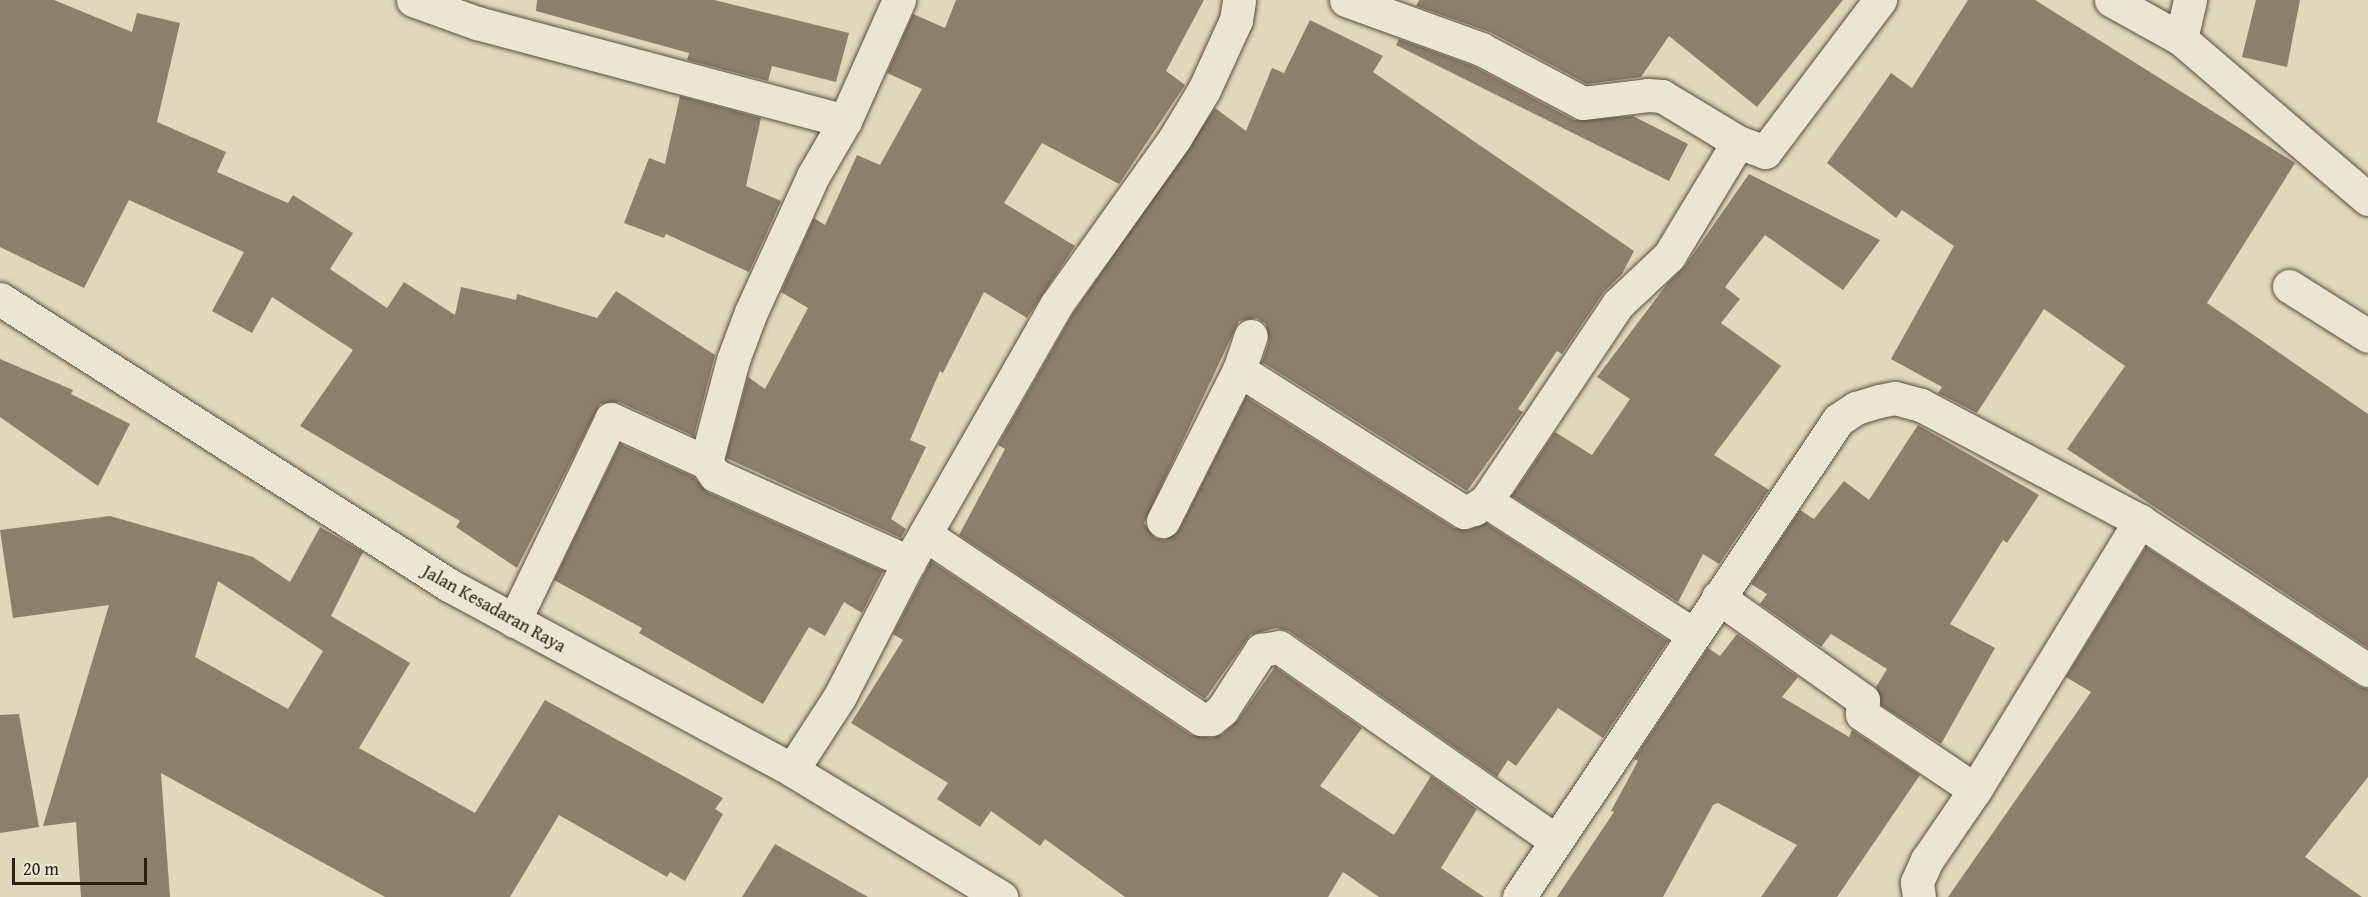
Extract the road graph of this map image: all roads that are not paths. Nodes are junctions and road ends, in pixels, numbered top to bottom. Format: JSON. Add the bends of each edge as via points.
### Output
{"nodes":[{"id":1,"x":413,"y":0,"type":"edge"},
{"id":2,"x":899,"y":0,"type":"edge"},
{"id":3,"x":1239,"y":0,"type":"edge"},
{"id":4,"x":1346,"y":0,"type":"edge"},
{"id":5,"x":1880,"y":0,"type":"edge"},
{"id":6,"x":2111,"y":0,"type":"edge"},
{"id":7,"x":2190,"y":0,"type":"edge"},
{"id":8,"x":2181,"y":39,"type":"junction"},
{"id":9,"x":845,"y":121,"type":"junction"},
{"id":10,"x":1738,"y":142,"type":"junction"},
{"id":11,"x":2368,"y":199,"type":"edge"},
{"id":12,"x":2289,"y":286,"type":"dead end"},
{"id":13,"x":0,"y":299,"type":"edge"},
{"id":14,"x":1251,"y":336,"type":"dead end"},
{"id":15,"x":2368,"y":336,"type":"edge"},
{"id":16,"x":1239,"y":370,"type":"junction"},
{"id":17,"x":706,"y":462,"type":"junction"},
{"id":18,"x":1486,"y":501,"type":"junction"},
{"id":19,"x":1163,"y":521,"type":"dead end"},
{"id":20,"x":2140,"y":521,"type":"junction"},
{"id":21,"x":918,"y":549,"type":"junction"},
{"id":22,"x":1718,"y":597,"type":"junction"},
{"id":23,"x":514,"y":621,"type":"junction"},
{"id":24,"x":1692,"y":634,"type":"junction"},
{"id":25,"x":2368,"y":670,"type":"edge"},
{"id":26,"x":792,"y":770,"type":"junction"},
{"id":27,"x":1975,"y":790,"type":"junction"},
{"id":28,"x":1556,"y":841,"type":"junction"},
{"id":29,"x":1001,"y":897,"type":"edge"},
{"id":30,"x":1519,"y":897,"type":"edge"},
{"id":31,"x":1920,"y":897,"type":"edge"}],
"edges":[{"from":1,"to":9,"type":"street","via":[[477,23]]},
{"from":2,"to":9,"type":"street"},
{"from":3,"to":21,"type":"street","via":[[1236,20],[1204,90],[1175,138],[1056,306]]},
{"from":4,"to":10,"type":"street","via":[[1481,49],[1583,103],[1648,94],[1662,96]]},
{"from":5,"to":10,"type":"street","via":[[1773,146],[1765,152]]},
{"from":6,"to":8,"type":"street"},
{"from":7,"to":8,"type":"street"},
{"from":8,"to":11,"type":"street"},
{"from":9,"to":17,"type":"street","via":[[813,176],[751,312],[733,360]]},
{"from":10,"to":18,"type":"street","via":[[1669,256],[1618,304]]},
{"from":12,"to":15,"type":"street"},
{"from":13,"to":23,"type":"street","name":"Jalan Kesadaran Raya","via":[[449,585]]},
{"from":14,"to":16,"type":"street"},
{"from":16,"to":18,"type":"street","via":[[1464,512]]},
{"from":16,"to":19,"type":"street"},
{"from":17,"to":21,"type":"street","via":[[715,475]]},
{"from":17,"to":23,"type":"street","via":[[610,419]]},
{"from":18,"to":24,"type":"street"},
{"from":20,"to":22,"type":"street","via":[[1921,405],[1895,398],[1856,408],[1838,420]]},
{"from":20,"to":25,"type":"street"},
{"from":20,"to":27,"type":"street"},
{"from":21,"to":26,"type":"street","via":[[840,696]]},
{"from":21,"to":28,"type":"street","via":[[1201,719],[1211,719],[1222,710],[1262,650],[1279,647]]},
{"from":22,"to":24,"type":"street"},
{"from":22,"to":27,"type":"street","via":[[1863,700],[1862,714]]},
{"from":23,"to":26,"type":"street","name":"Jalan Kesadaran Raya"},
{"from":24,"to":28,"type":"street"},
{"from":26,"to":29,"type":"street","name":"Jalan Kesadaran Raya"},
{"from":27,"to":31,"type":"street","via":[[1924,866],[1917,882]]},
{"from":28,"to":30,"type":"street"}]}
